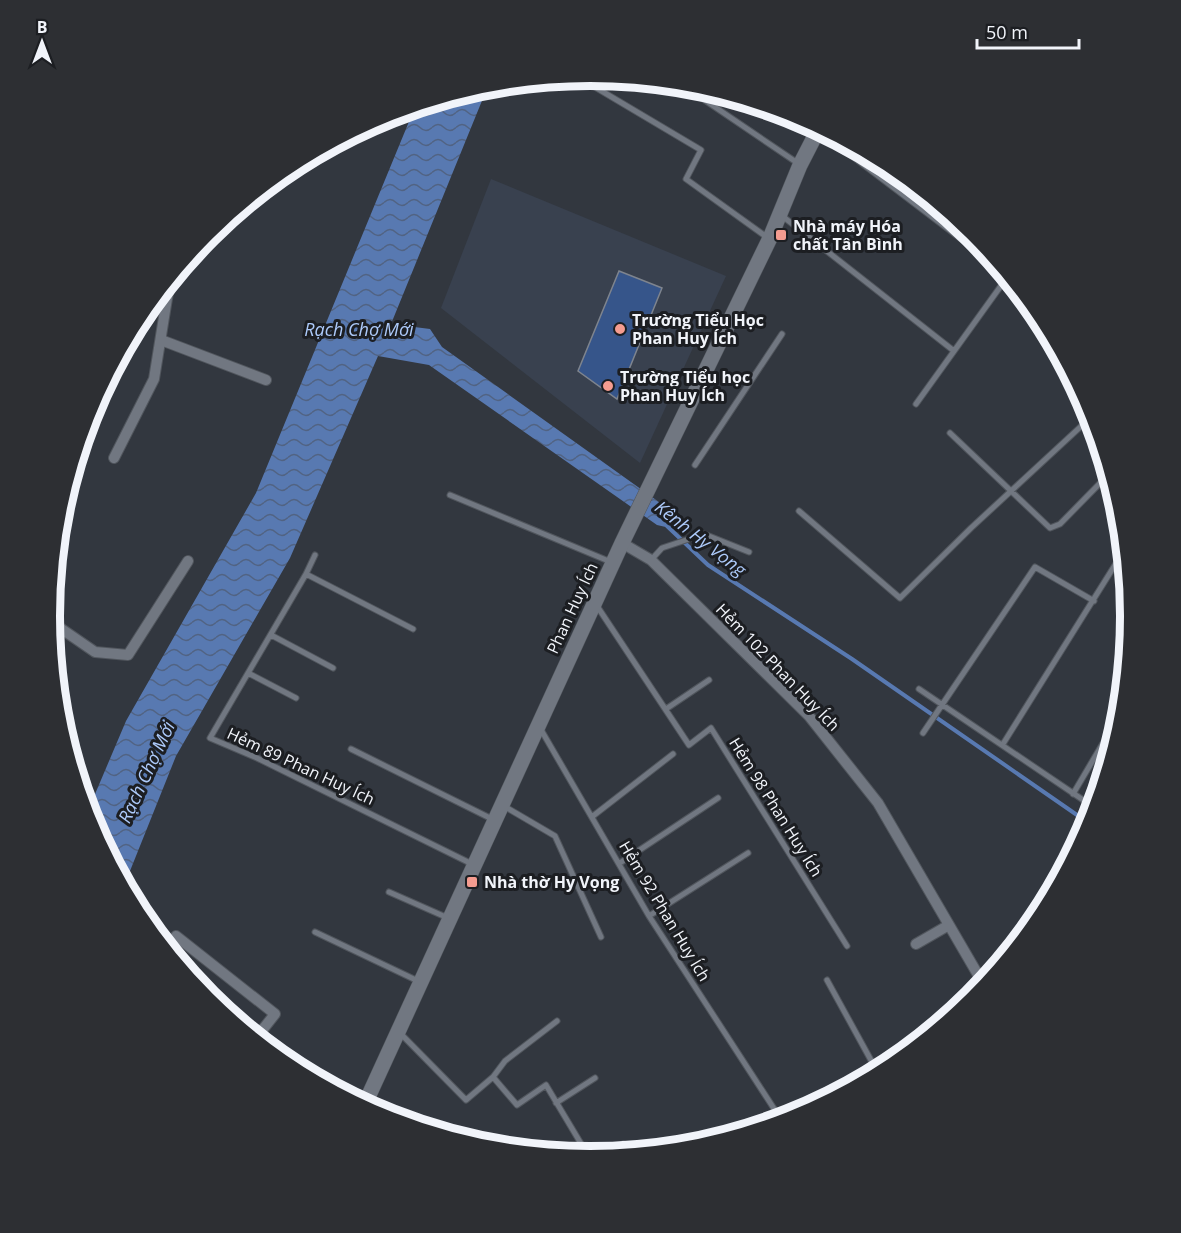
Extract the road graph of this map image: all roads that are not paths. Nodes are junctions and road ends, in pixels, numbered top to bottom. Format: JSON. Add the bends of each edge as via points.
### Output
{"nodes":[{"id":1,"x":593,"y":86,"type":"edge"},
{"id":2,"x":701,"y":98,"type":"edge"},
{"id":3,"x":815,"y":136,"type":"edge"},
{"id":4,"x":852,"y":155,"type":"edge"},
{"id":5,"x":800,"y":165,"type":"junction"},
{"id":6,"x":780,"y":214,"type":"junction"},
{"id":7,"x":770,"y":238,"type":"junction"},
{"id":8,"x":970,"y":245,"type":"edge"},
{"id":9,"x":1003,"y":284,"type":"edge"},
{"id":10,"x":167,"y":298,"type":"edge"},
{"id":11,"x":782,"y":334,"type":"dead end"},
{"id":12,"x":161,"y":340,"type":"junction"},
{"id":13,"x":954,"y":351,"type":"junction"},
{"id":14,"x":266,"y":380,"type":"dead end"},
{"id":15,"x":916,"y":404,"type":"dead end"},
{"id":16,"x":1085,"y":423,"type":"edge"},
{"id":17,"x":950,"y":433,"type":"dead end"},
{"id":18,"x":114,"y":458,"type":"dead end"},
{"id":19,"x":695,"y":465,"type":"dead end"},
{"id":20,"x":1103,"y":480,"type":"edge"},
{"id":21,"x":1011,"y":491,"type":"junction"},
{"id":22,"x":450,"y":495,"type":"dead end"},
{"id":23,"x":799,"y":511,"type":"dead end"},
{"id":24,"x":624,"y":538,"type":"junction"},
{"id":25,"x":749,"y":552,"type":"dead end"},
{"id":26,"x":315,"y":555,"type":"dead end"},
{"id":27,"x":651,"y":560,"type":"junction"},
{"id":28,"x":188,"y":561,"type":"dead end"},
{"id":29,"x":1118,"y":561,"type":"edge"},
{"id":30,"x":613,"y":563,"type":"junction"},
{"id":31,"x":306,"y":574,"type":"junction"},
{"id":32,"x":1094,"y":601,"type":"junction"},
{"id":33,"x":594,"y":602,"type":"junction"},
{"id":34,"x":60,"y":628,"type":"edge"},
{"id":35,"x":413,"y":629,"type":"dead end"},
{"id":36,"x":271,"y":635,"type":"junction"},
{"id":37,"x":333,"y":668,"type":"dead end"},
{"id":38,"x":248,"y":674,"type":"junction"},
{"id":39,"x":709,"y":680,"type":"dead end"},
{"id":40,"x":919,"y":688,"type":"dead end"},
{"id":41,"x":296,"y":698,"type":"dead end"},
{"id":42,"x":943,"y":706,"type":"junction"},
{"id":43,"x":666,"y":709,"type":"junction"},
{"id":44,"x":538,"y":724,"type":"junction"},
{"id":45,"x":923,"y":733,"type":"dead end"},
{"id":46,"x":1107,"y":736,"type":"edge"},
{"id":47,"x":1003,"y":744,"type":"junction"},
{"id":48,"x":351,"y":749,"type":"dead end"},
{"id":49,"x":673,"y":754,"type":"dead end"},
{"id":50,"x":1073,"y":794,"type":"junction"},
{"id":51,"x":718,"y":798,"type":"dead end"},
{"id":52,"x":1087,"y":803,"type":"edge"},
{"id":53,"x":501,"y":804,"type":"junction"},
{"id":54,"x":593,"y":816,"type":"junction"},
{"id":55,"x":494,"y":820,"type":"junction"},
{"id":56,"x":748,"y":853,"type":"dead end"},
{"id":57,"x":620,"y":863,"type":"junction"},
{"id":58,"x":473,"y":864,"type":"junction"},
{"id":59,"x":389,"y":891,"type":"dead end"},
{"id":60,"x":649,"y":916,"type":"junction"},
{"id":61,"x":448,"y":919,"type":"junction"},
{"id":62,"x":949,"y":925,"type":"junction"},
{"id":63,"x":315,"y":932,"type":"dead end"},
{"id":64,"x":176,"y":936,"type":"dead end"},
{"id":65,"x":601,"y":937,"type":"dead end"},
{"id":66,"x":916,"y":944,"type":"dead end"},
{"id":67,"x":847,"y":946,"type":"dead end"},
{"id":68,"x":979,"y":977,"type":"edge"},
{"id":69,"x":827,"y":980,"type":"dead end"},
{"id":70,"x":420,"y":982,"type":"junction"},
{"id":71,"x":557,"y":1021,"type":"dead end"},
{"id":72,"x":398,"y":1030,"type":"junction"},
{"id":73,"x":261,"y":1031,"type":"edge"},
{"id":74,"x":898,"y":1048,"type":"edge"},
{"id":75,"x":873,"y":1063,"type":"joint"},
{"id":76,"x":493,"y":1077,"type":"junction"},
{"id":77,"x":596,"y":1078,"type":"dead end"},
{"id":78,"x":367,"y":1097,"type":"edge"},
{"id":79,"x":556,"y":1103,"type":"junction"},
{"id":80,"x":778,"y":1113,"type":"edge"},
{"id":81,"x":623,"y":1144,"type":"dead end"},
{"id":82,"x":621,"y":1146,"type":"edge"},
{"id":83,"x":583,"y":1147,"type":"edge"}],
"edges":[{"from":1,"to":7,"type":"lane","via":[[701,150],[686,179]]},
{"from":2,"to":5,"type":"lane"},
{"from":3,"to":5,"type":"main road","name":"Phan Huy Ích"},
{"from":4,"to":8,"type":"lane"},
{"from":5,"to":6,"type":"main road","name":"Phan Huy Ích"},
{"from":6,"to":7,"type":"main road","name":"Phan Huy Ích"},
{"from":6,"to":13,"type":"lane"},
{"from":7,"to":24,"type":"main road","name":"Phan Huy Ích"},
{"from":9,"to":13,"type":"lane"},
{"from":10,"to":12,"type":"street"},
{"from":11,"to":19,"type":"lane"},
{"from":12,"to":14,"type":"street"},
{"from":12,"to":18,"type":"street","via":[[154,379]]},
{"from":13,"to":15,"type":"lane"},
{"from":16,"to":21,"type":"lane"},
{"from":17,"to":21,"type":"lane"},
{"from":20,"to":21,"type":"lane","via":[[1060,524],[1050,528]]},
{"from":21,"to":23,"type":"lane","via":[[900,598]]},
{"from":22,"to":30,"type":"lane"},
{"from":24,"to":27,"type":"street","name":"Hẻm 102 Phan Huy Ích"},
{"from":24,"to":30,"type":"main road","name":"Phan Huy Ích"},
{"from":25,"to":27,"type":"lane","via":[[704,534],[662,548]]},
{"from":26,"to":31,"type":"lane","name":"Hẻm 89 Phan Huy Ích"},
{"from":27,"to":62,"type":"street","name":"Hẻm 102 Phan Huy Ích","via":[[815,724],[878,803]]},
{"from":28,"to":34,"type":"street","via":[[128,655],[95,652]]},
{"from":29,"to":32,"type":"lane"},
{"from":30,"to":33,"type":"main road","name":"Phan Huy Ích"},
{"from":31,"to":35,"type":"lane"},
{"from":31,"to":36,"type":"lane","name":"Hẻm 89 Phan Huy Ích"},
{"from":32,"to":42,"type":"lane","via":[[1035,567]]},
{"from":32,"to":47,"type":"lane"},
{"from":33,"to":43,"type":"lane","name":"Hẻm 98 Phan Huy Ích"},
{"from":33,"to":44,"type":"main road","name":"Phan Huy Ích"},
{"from":36,"to":37,"type":"lane"},
{"from":36,"to":38,"type":"lane","name":"Hẻm 89 Phan Huy Ích"},
{"from":38,"to":41,"type":"lane"},
{"from":38,"to":58,"type":"lane","name":"Hẻm 89 Phan Huy Ích","via":[[210,738]]},
{"from":39,"to":43,"type":"lane"},
{"from":40,"to":42,"type":"lane"},
{"from":42,"to":45,"type":"lane"},
{"from":42,"to":47,"type":"lane"},
{"from":43,"to":67,"type":"lane","name":"Hẻm 98 Phan Huy Ích","via":[[689,745],[711,728]]},
{"from":44,"to":53,"type":"main road","name":"Phan Huy Ích"},
{"from":44,"to":54,"type":"lane","name":"Hẻm 92 Phan Huy Ích"},
{"from":46,"to":50,"type":"lane"},
{"from":47,"to":50,"type":"lane"},
{"from":48,"to":55,"type":"lane"},
{"from":49,"to":54,"type":"lane"},
{"from":50,"to":52,"type":"lane"},
{"from":51,"to":57,"type":"lane"},
{"from":53,"to":55,"type":"main road","name":"Phan Huy Ích"},
{"from":53,"to":65,"type":"lane","via":[[555,836]]},
{"from":54,"to":57,"type":"lane","name":"Hẻm 92 Phan Huy Ích"},
{"from":55,"to":58,"type":"main road","name":"Phan Huy Ích"},
{"from":56,"to":60,"type":"lane"},
{"from":57,"to":60,"type":"lane","name":"Hẻm 92 Phan Huy Ích"},
{"from":58,"to":61,"type":"main road","name":"Phan Huy Ích"},
{"from":59,"to":61,"type":"lane"},
{"from":60,"to":80,"type":"lane","name":"Hẻm 92 Phan Huy Ích"},
{"from":61,"to":70,"type":"main road","name":"Phan Huy Ích"},
{"from":62,"to":66,"type":"street"},
{"from":62,"to":68,"type":"street","name":"Hẻm 102 Phan Huy Ích"},
{"from":63,"to":70,"type":"lane"},
{"from":64,"to":73,"type":"street","via":[[275,1014]]},
{"from":69,"to":75,"type":"lane"},
{"from":70,"to":72,"type":"main road","name":"Phan Huy Ích"},
{"from":71,"to":76,"type":"lane","via":[[505,1061]]},
{"from":72,"to":76,"type":"lane","via":[[466,1100]]},
{"from":72,"to":78,"type":"main road","name":"Phan Huy Ích"},
{"from":74,"to":75,"type":"lane"},
{"from":76,"to":79,"type":"lane","via":[[517,1105],[546,1085]]},
{"from":77,"to":79,"type":"lane"},
{"from":79,"to":83,"type":"lane"},
{"from":81,"to":82,"type":"lane"}]}
